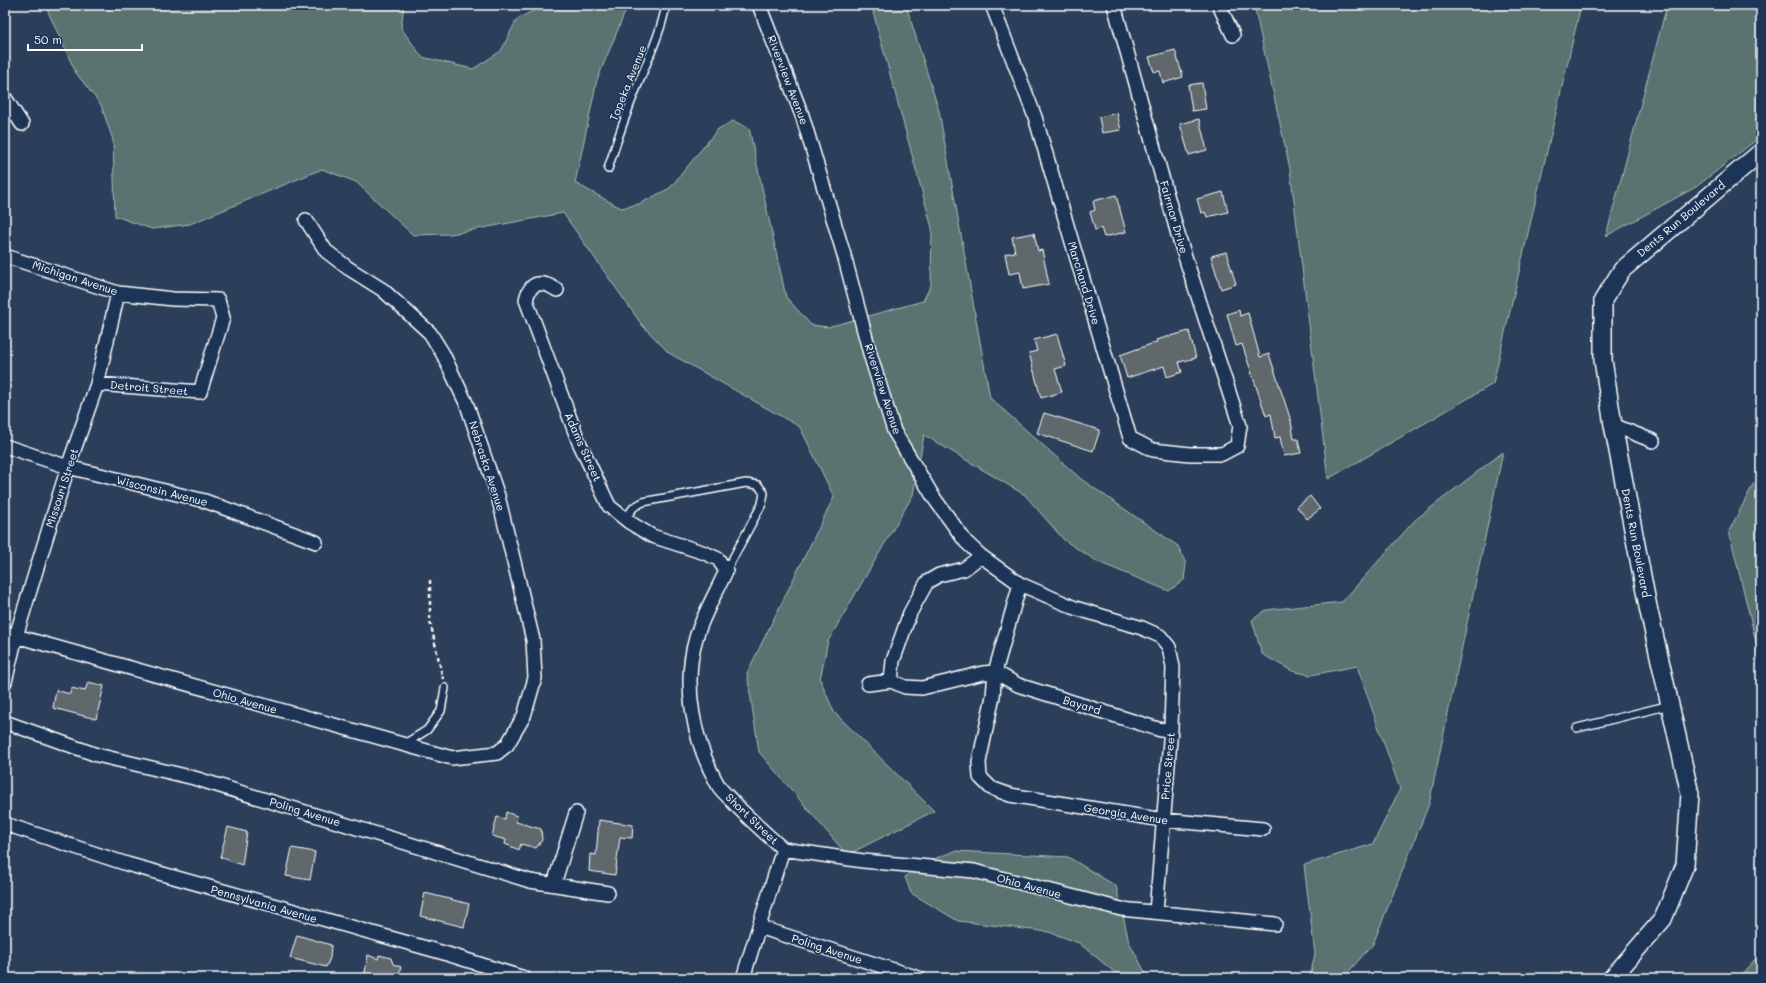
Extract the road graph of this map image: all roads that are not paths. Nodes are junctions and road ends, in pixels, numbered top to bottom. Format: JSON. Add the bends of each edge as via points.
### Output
{"nodes":[{"id":1,"x":666,"y":5,"type":"edge"},
{"id":2,"x":759,"y":5,"type":"edge"},
{"id":3,"x":992,"y":5,"type":"edge"},
{"id":4,"x":1114,"y":5,"type":"edge"},
{"id":5,"x":1219,"y":5,"type":"edge"},
{"id":6,"x":1233,"y":35,"type":"dead end"},
{"id":7,"x":5,"y":98,"type":"edge"},
{"id":8,"x":22,"y":124,"type":"dead end"},
{"id":9,"x":1760,"y":154,"type":"edge"},
{"id":10,"x":608,"y":169,"type":"dead end"},
{"id":11,"x":306,"y":220,"type":"dead end"},
{"id":12,"x":5,"y":256,"type":"edge"},
{"id":13,"x":557,"y":290,"type":"dead end"},
{"id":14,"x":118,"y":293,"type":"junction"},
{"id":15,"x":97,"y":384,"type":"junction"},
{"id":16,"x":200,"y":392,"type":"joint"},
{"id":17,"x":1613,"y":425,"type":"junction"},
{"id":18,"x":1240,"y":426,"type":"joint"},
{"id":19,"x":1653,"y":441,"type":"dead end"},
{"id":20,"x":5,"y":446,"type":"edge"},
{"id":21,"x":68,"y":467,"type":"junction"},
{"id":22,"x":625,"y":519,"type":"junction"},
{"id":23,"x":316,"y":542,"type":"dead end"},
{"id":24,"x":981,"y":556,"type":"junction"},
{"id":25,"x":726,"y":571,"type":"junction"},
{"id":26,"x":1020,"y":584,"type":"junction"},
{"id":27,"x":11,"y":635,"type":"edge"},
{"id":28,"x":1174,"y":667,"type":"joint"},
{"id":29,"x":995,"y":672,"type":"junction"},
{"id":30,"x":5,"y":682,"type":"edge"},
{"id":31,"x":891,"y":682,"type":"junction"},
{"id":32,"x":868,"y":684,"type":"dead end"},
{"id":33,"x":445,"y":688,"type":"road end"},
{"id":34,"x":1670,"y":705,"type":"junction"},
{"id":35,"x":5,"y":722,"type":"edge"},
{"id":36,"x":1171,"y":728,"type":"junction"},
{"id":37,"x":1577,"y":728,"type":"dead end"},
{"id":38,"x":402,"y":745,"type":"junction"},
{"id":39,"x":486,"y":756,"type":"joint"},
{"id":40,"x":576,"y":813,"type":"dead end"},
{"id":41,"x":1163,"y":820,"type":"junction"},
{"id":42,"x":5,"y":824,"type":"edge"},
{"id":43,"x":1263,"y":829,"type":"dead end"},
{"id":44,"x":783,"y":849,"type":"junction"},
{"id":45,"x":554,"y":884,"type":"junction"},
{"id":46,"x":608,"y":893,"type":"dead end"},
{"id":47,"x":1156,"y":912,"type":"junction"},
{"id":48,"x":1276,"y":924,"type":"dead end"},
{"id":49,"x":759,"y":927,"type":"junction"},
{"id":50,"x":524,"y":978,"type":"edge"},
{"id":51,"x":743,"y":978,"type":"edge"},
{"id":52,"x":919,"y":978,"type":"edge"},
{"id":53,"x":1612,"y":978,"type":"edge"}],
"edges":[{"from":1,"to":10,"type":"lane","name":"Topeka Avenue","via":[[663,22]]},
{"from":2,"to":24,"type":"street","name":"Riverview Avenue","via":[[802,115],[894,430],[934,498],[966,542]]},
{"from":3,"to":18,"type":"street","name":"Marchand Drive","via":[[1034,117],[1130,438],[1153,450],[1222,454],[1237,446]]},
{"from":4,"to":18,"type":"street","name":"Fairmor Drive","via":[[1179,238]]},
{"from":5,"to":6,"type":"street"},
{"from":7,"to":8,"type":"street"},
{"from":9,"to":17,"type":"street","name":"Dents Run Boulevard","via":[[1622,270],[1603,300],[1603,360]]},
{"from":11,"to":39,"type":"street","name":"Nebraska Avenue","via":[[326,251],[383,290],[430,333],[468,405],[496,488],[533,640],[535,678],[524,716],[507,745],[497,753]]},
{"from":12,"to":14,"type":"street","name":"Michigan Avenue"},
{"from":13,"to":22,"type":"street","name":"Adams Street","via":[[543,284],[534,285],[528,291],[526,300],[578,440],[610,506]]},
{"from":14,"to":15,"type":"street","name":"Missouri Street"},
{"from":14,"to":16,"type":"street","name":"Michigan Avenue","via":[[173,299],[218,300],[223,318]]},
{"from":15,"to":16,"type":"street","name":"Detroit Street"},
{"from":15,"to":21,"type":"street","name":"Missouri Street"},
{"from":17,"to":19,"type":"street"},
{"from":17,"to":34,"type":"street","name":"Dents Run Boulevard","via":[[1648,607]]},
{"from":20,"to":21,"type":"street","name":"Wisconsin Avenue"},
{"from":21,"to":23,"type":"street","name":"Wisconsin Avenue","via":[[205,501]]},
{"from":21,"to":27,"type":"street","name":"Missouri Street"},
{"from":22,"to":25,"type":"street","name":"Adams Street","via":[[652,536],[718,559]]},
{"from":22,"to":25,"type":"lane","via":[[634,507],[643,502],[746,483],[758,485],[764,492],[762,504]]},
{"from":24,"to":26,"type":"street","name":"Riverview Avenue"},
{"from":24,"to":31,"type":"street","via":[[964,569],[938,574],[927,582],[910,613],[893,661]]},
{"from":25,"to":44,"type":"street","name":"Short Street","via":[[696,638],[690,692],[694,718],[704,752],[719,786],[747,817]]},
{"from":26,"to":28,"type":"street","name":"Riverview Avenue","via":[[1075,608],[1160,636],[1168,647]]},
{"from":26,"to":29,"type":"street"},
{"from":27,"to":30,"type":"street","name":"Missouri Street"},
{"from":27,"to":38,"type":"street","name":"Ohio Avenue"},
{"from":28,"to":36,"type":"street","name":"Price Street"},
{"from":29,"to":31,"type":"street","via":[[922,688],[905,687]]},
{"from":29,"to":36,"type":"street","name":"Bayard","via":[[1018,685],[1082,706],[1161,730]]},
{"from":29,"to":41,"type":"street","name":"Georgia Avenue","via":[[993,696],[979,762],[980,777],[991,788],[1010,795]]},
{"from":31,"to":32,"type":"street"},
{"from":33,"to":38,"type":"lane","via":[[441,711],[427,730]]},
{"from":34,"to":37,"type":"lane"},
{"from":34,"to":53,"type":"street","name":"Dents Run Boulevard","via":[[1690,794],[1685,865],[1663,919]]},
{"from":35,"to":45,"type":"street","name":"Poling Avenue","via":[[97,755],[194,778],[530,881]]},
{"from":36,"to":41,"type":"street","name":"Price Street"},
{"from":38,"to":39,"type":"street","name":"Ohio Avenue","via":[[452,758]]},
{"from":40,"to":45,"type":"street"},
{"from":41,"to":43,"type":"street","name":"Georgia Avenue"},
{"from":41,"to":47,"type":"street","name":"Price Street"},
{"from":42,"to":50,"type":"street","name":"Pennsylvania Avenue","via":[[127,864]]},
{"from":44,"to":47,"type":"street","name":"Ohio Avenue","via":[[863,861],[974,871],[1121,910]]},
{"from":44,"to":49,"type":"street","name":"Short Street"},
{"from":45,"to":46,"type":"street","name":"Poling Avenue"},
{"from":47,"to":48,"type":"street","name":"Ohio Avenue"},
{"from":49,"to":51,"type":"street","name":"Short Street"},
{"from":49,"to":52,"type":"street","name":"Poling Avenue"}]}
